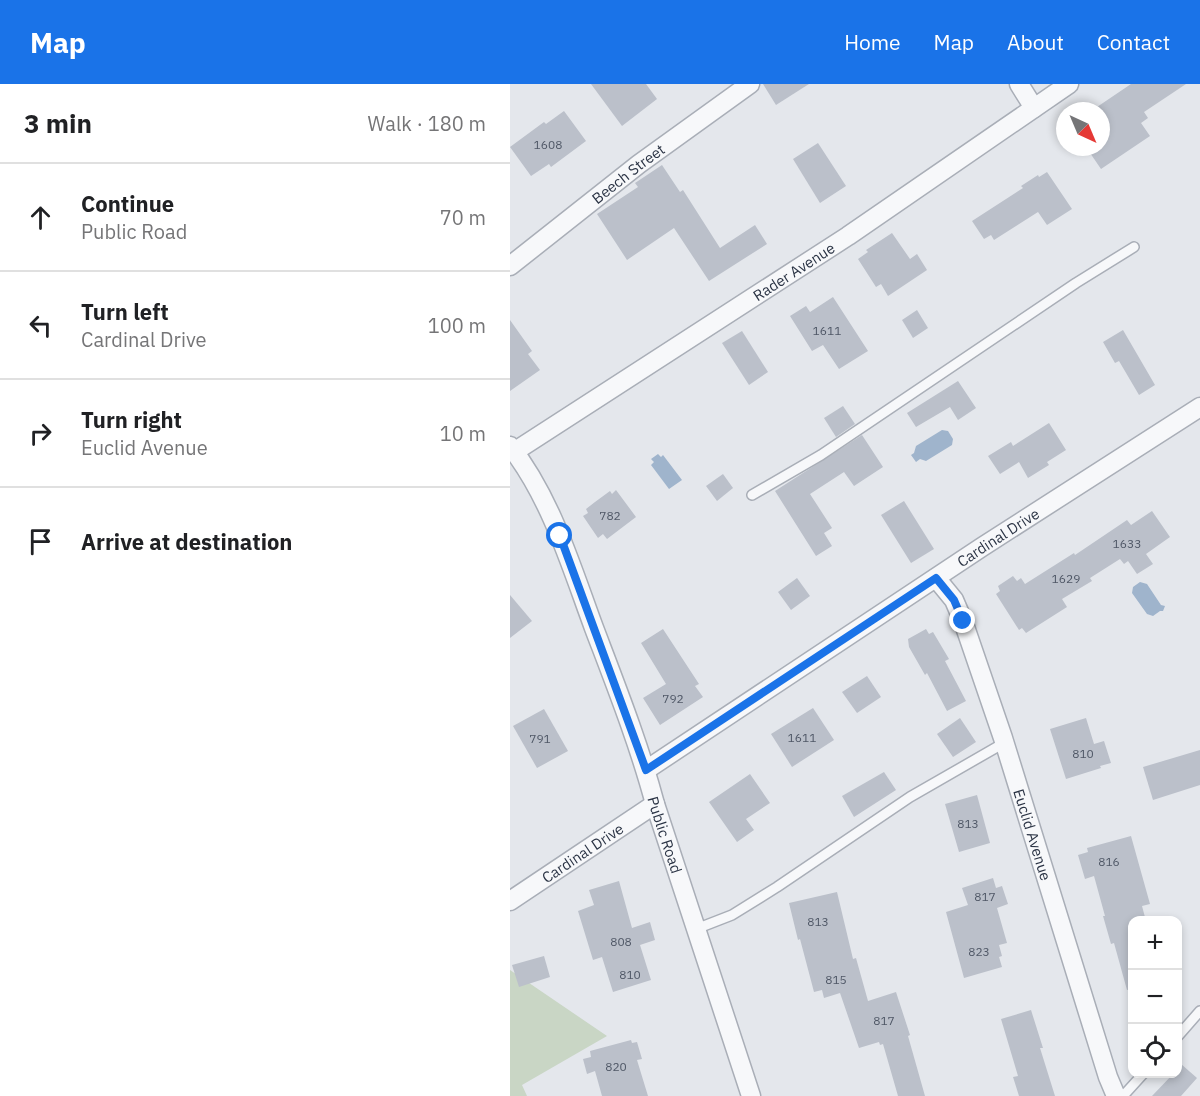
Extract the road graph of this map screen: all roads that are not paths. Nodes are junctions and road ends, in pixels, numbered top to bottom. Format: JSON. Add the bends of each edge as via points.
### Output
{"nodes":[{"id":1,"x":750,"y":84,"type":"edge"},
{"id":2,"x":1019,"y":84,"type":"edge"},
{"id":3,"x":1069,"y":84,"type":"edge"},
{"id":4,"x":1034,"y":108,"type":"junction"},
{"id":5,"x":1134,"y":247,"type":"dead end"},
{"id":6,"x":510,"y":266,"type":"edge"},
{"id":7,"x":1200,"y":407,"type":"edge"},
{"id":8,"x":512,"y":449,"type":"edge"},
{"id":9,"x":752,"y":495,"type":"dead end"},
{"id":10,"x":936,"y":578,"type":"junction"},
{"id":11,"x":1004,"y":743,"type":"junction"},
{"id":12,"x":646,"y":770,"type":"junction"},
{"id":13,"x":655,"y":804,"type":"junction"},
{"id":14,"x":510,"y":901,"type":"edge"},
{"id":15,"x":696,"y":929,"type":"junction"},
{"id":16,"x":1200,"y":1011,"type":"edge"},
{"id":17,"x":1182,"y":1031,"type":"edge"},
{"id":18,"x":1139,"y":1078,"type":"edge"},
{"id":19,"x":752,"y":1096,"type":"edge"},
{"id":20,"x":1116,"y":1096,"type":"edge"},
{"id":21,"x":1123,"y":1096,"type":"edge"}],
"edges":[{"from":1,"to":6,"type":"street","name":"Beech Street","via":[[639,164]]},
{"from":2,"to":4,"type":"street"},
{"from":3,"to":4,"type":"street","name":"Rader Avenue"},
{"from":4,"to":8,"type":"street","name":"Rader Avenue","via":[[838,243]]},
{"from":5,"to":9,"type":"lane","via":[[821,455]]},
{"from":7,"to":10,"type":"street","name":"Cardinal Drive"},
{"from":8,"to":12,"type":"street","name":"Public Road","via":[[560,536]]},
{"from":10,"to":11,"type":"street","name":"Euclid Avenue","via":[[954,600],[963,621]]},
{"from":10,"to":12,"type":"street","name":"Cardinal Drive"},
{"from":11,"to":15,"type":"lane","via":[[909,797],[732,915]]},
{"from":11,"to":20,"type":"street","name":"Euclid Avenue"},
{"from":12,"to":13,"type":"street","name":"Public Road"},
{"from":13,"to":14,"type":"street","name":"Cardinal Drive"},
{"from":13,"to":15,"type":"street","name":"Public Road"},
{"from":15,"to":19,"type":"street","name":"Public Road"},
{"from":16,"to":17,"type":"lane"},
{"from":18,"to":21,"type":"lane"}]}
